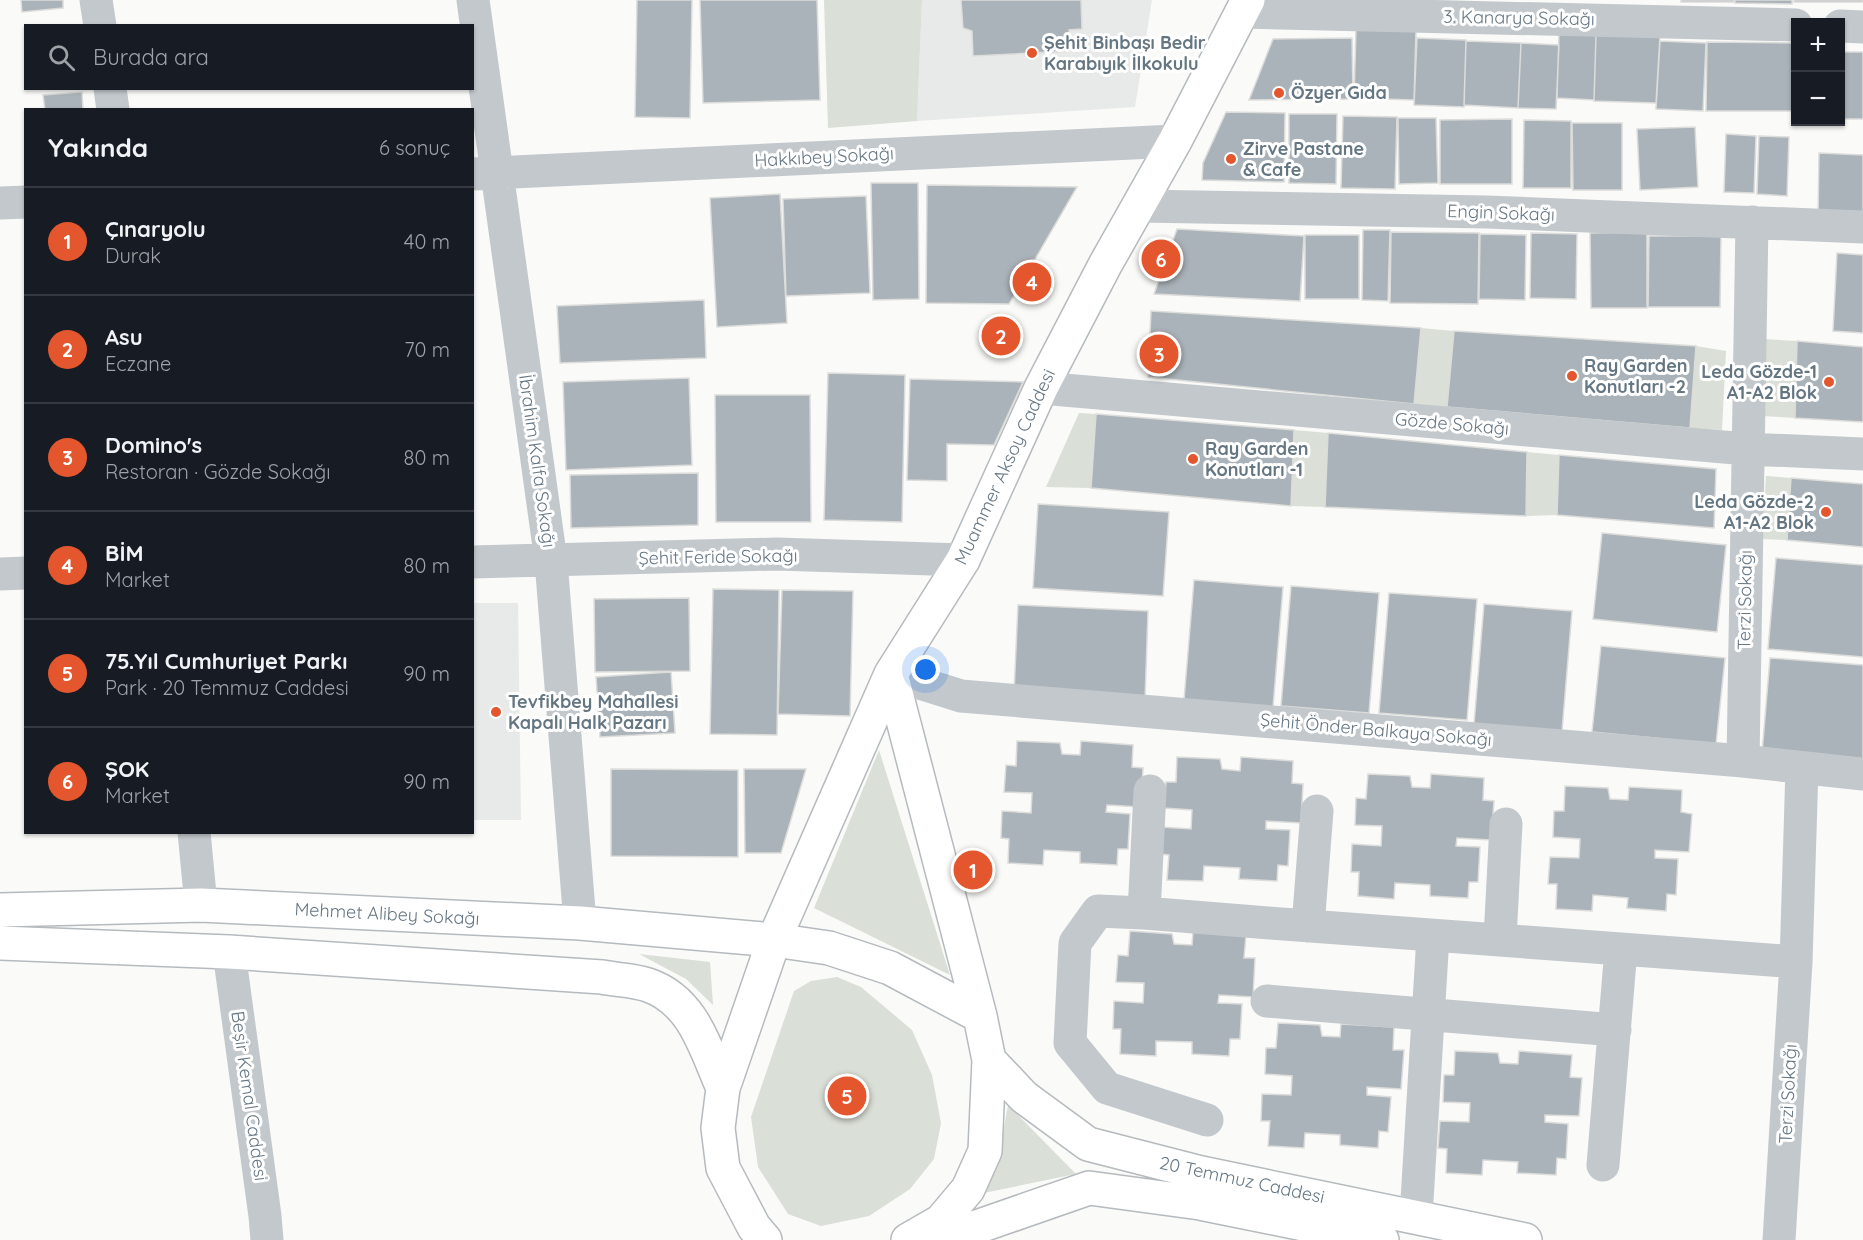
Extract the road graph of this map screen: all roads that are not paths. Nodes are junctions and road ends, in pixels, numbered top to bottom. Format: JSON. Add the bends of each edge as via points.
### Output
{"nodes":[{"id":1,"x":96,"y":0,"type":"edge"},
{"id":2,"x":473,"y":0,"type":"edge"},
{"id":3,"x":1246,"y":6,"type":"edge"},
{"id":4,"x":100,"y":24,"type":"edge"},
{"id":5,"x":1791,"y":25,"type":"edge"},
{"id":6,"x":1845,"y":26,"type":"edge"},
{"id":7,"x":1863,"y":27,"type":"edge"},
{"id":8,"x":110,"y":90,"type":"edge"},
{"id":9,"x":113,"y":108,"type":"edge"},
{"id":10,"x":1175,"y":141,"type":"junction"},
{"id":11,"x":485,"y":173,"type":"edge"},
{"id":12,"x":0,"y":202,"type":"edge"},
{"id":13,"x":24,"y":202,"type":"edge"},
{"id":14,"x":1138,"y":206,"type":"junction"},
{"id":15,"x":1752,"y":222,"type":"junction"},
{"id":16,"x":1863,"y":227,"type":"edge"},
{"id":17,"x":1041,"y":388,"type":"junction"},
{"id":18,"x":1747,"y":449,"type":"junction"},
{"id":19,"x":1863,"y":454,"type":"edge"},
{"id":20,"x":963,"y":560,"type":"junction"},
{"id":21,"x":551,"y":561,"type":"junction"},
{"id":22,"x":474,"y":562,"type":"edge"},
{"id":23,"x":24,"y":573,"type":"edge"},
{"id":24,"x":0,"y":574,"type":"edge"},
{"id":25,"x":891,"y":674,"type":"junction"},
{"id":26,"x":1743,"y":761,"type":"junction"},
{"id":27,"x":1802,"y":768,"type":"junction"},
{"id":28,"x":1863,"y":774,"type":"edge"},
{"id":29,"x":1150,"y":791,"type":"dead end"},
{"id":30,"x":1317,"y":811,"type":"dead end"},
{"id":31,"x":1506,"y":824,"type":"dead end"},
{"id":32,"x":194,"y":834,"type":"edge"},
{"id":33,"x":201,"y":905,"type":"junction"},
{"id":34,"x":0,"y":910,"type":"edge"},
{"id":35,"x":1144,"y":913,"type":"junction"},
{"id":36,"x":580,"y":923,"type":"junction"},
{"id":37,"x":1308,"y":926,"type":"junction"},
{"id":38,"x":1433,"y":936,"type":"junction"},
{"id":39,"x":1500,"y":939,"type":"junction"},
{"id":40,"x":774,"y":940,"type":"junction"},
{"id":41,"x":0,"y":943,"type":"edge"},
{"id":42,"x":1621,"y":949,"type":"junction"},
{"id":43,"x":229,"y":952,"type":"junction"},
{"id":44,"x":1796,"y":962,"type":"junction"},
{"id":45,"x":1267,"y":1001,"type":"dead end"},
{"id":46,"x":1427,"y":1014,"type":"junction"},
{"id":47,"x":980,"y":1017,"type":"junction"},
{"id":48,"x":1615,"y":1030,"type":"junction"},
{"id":49,"x":989,"y":1060,"type":"junction"},
{"id":50,"x":723,"y":1088,"type":"junction"},
{"id":51,"x":1207,"y":1120,"type":"dead end"},
{"id":52,"x":1603,"y":1165,"type":"dead end"},
{"id":53,"x":1416,"y":1217,"type":"junction"},
{"id":54,"x":975,"y":1235,"type":"edge"},
{"id":55,"x":267,"y":1240,"type":"edge"},
{"id":56,"x":765,"y":1240,"type":"edge"},
{"id":57,"x":908,"y":1240,"type":"edge"},
{"id":58,"x":932,"y":1240,"type":"edge"},
{"id":59,"x":1383,"y":1240,"type":"edge"},
{"id":60,"x":1526,"y":1240,"type":"edge"},
{"id":61,"x":1779,"y":1240,"type":"edge"}],
"edges":[{"from":1,"to":4,"type":"street"},
{"from":2,"to":11,"type":"street","name":"İbrahim Kalfa Sokağı"},
{"from":3,"to":5,"type":"street","name":"3. Kanarya Sokağı"},
{"from":3,"to":10,"type":"main road","name":"Muammer Aksoy Caddesi"},
{"from":6,"to":7,"type":"street"},
{"from":8,"to":9,"type":"street"},
{"from":10,"to":11,"type":"street","name":"Hakkıbey Sokağı"},
{"from":10,"to":14,"type":"main road","name":"Muammer Aksoy Caddesi"},
{"from":11,"to":21,"type":"street","name":"İbrahim Kalfa Sokağı"},
{"from":12,"to":13,"type":"street"},
{"from":14,"to":15,"type":"street","name":"Engin Sokağı","via":[[1487,212]]},
{"from":14,"to":17,"type":"main road","name":"Muammer Aksoy Caddesi"},
{"from":15,"to":16,"type":"street","name":"Engin Sokağı"},
{"from":15,"to":18,"type":"street","name":"Terzi Sokağı"},
{"from":17,"to":18,"type":"street","name":"Gözde Sokağı"},
{"from":17,"to":20,"type":"main road","name":"Muammer Aksoy Caddesi"},
{"from":18,"to":19,"type":"street","name":"Gözde Sokağı"},
{"from":18,"to":26,"type":"street","name":"Terzi Sokağı"},
{"from":20,"to":21,"type":"street","name":"Şehit Feride Sokağı","via":[[777,554]]},
{"from":20,"to":25,"type":"main road","name":"Muammer Aksoy Caddesi"},
{"from":21,"to":22,"type":"street","name":"Şehit Feride Sokağı"},
{"from":21,"to":36,"type":"street","name":"İbrahim Kalfa Sokağı"},
{"from":23,"to":24,"type":"street"},
{"from":25,"to":26,"type":"street","name":"Şehit Önder Balkaya Sokağı","via":[[961,696]]},
{"from":25,"to":40,"type":"main road","name":"Muammer Aksoy Caddesi"},
{"from":25,"to":47,"type":"main road"},
{"from":26,"to":27,"type":"street","name":"Şehit Önder Balkaya Sokağı"},
{"from":27,"to":28,"type":"street","name":"Şehit Önder Balkaya Sokağı"},
{"from":27,"to":44,"type":"street","name":"Terzi Sokağı"},
{"from":29,"to":35,"type":"street"},
{"from":30,"to":37,"type":"street"},
{"from":31,"to":39,"type":"street"},
{"from":32,"to":33,"type":"street"},
{"from":33,"to":34,"type":"main road","name":"Mehmet Alibey Sokağı"},
{"from":33,"to":36,"type":"main road","name":"Mehmet Alibey Sokağı"},
{"from":35,"to":37,"type":"street"},
{"from":35,"to":51,"type":"street","via":[[1098,911],[1075,943],[1070,1043],[1107,1088]]},
{"from":36,"to":40,"type":"main road","name":"Mehmet Alibey Sokağı"},
{"from":37,"to":38,"type":"street"},
{"from":38,"to":39,"type":"street"},
{"from":38,"to":46,"type":"street"},
{"from":39,"to":42,"type":"street"},
{"from":40,"to":47,"type":"main road","name":"Mehmet Alibey Sokağı","via":[[829,948],[890,968]]},
{"from":40,"to":50,"type":"main road","name":"Muammer Aksoy Caddesi"},
{"from":41,"to":43,"type":"main road"},
{"from":42,"to":44,"type":"street"},
{"from":42,"to":48,"type":"street"},
{"from":43,"to":50,"type":"main road","via":[[602,977],[648,985],[672,998],[691,1017]]},
{"from":43,"to":55,"type":"street","name":"Beşir Kemal Caddesi"},
{"from":44,"to":61,"type":"street","name":"Terzi Sokağı"},
{"from":45,"to":46,"type":"street"},
{"from":46,"to":48,"type":"street"},
{"from":46,"to":53,"type":"street"},
{"from":47,"to":49,"type":"main road"},
{"from":48,"to":52,"type":"street"},
{"from":49,"to":53,"type":"main road","name":"20 Temmuz Caddesi","via":[[1024,1097],[1088,1144],[1201,1173]]},
{"from":49,"to":57,"type":"main road","via":[[985,1150],[968,1189],[941,1221]]},
{"from":50,"to":56,"type":"main road","name":"Muammer Aksoy Caddesi","via":[[718,1128],[723,1168]]},
{"from":53,"to":60,"type":"main road","name":"20 Temmuz Caddesi"},
{"from":54,"to":58,"type":"main road","name":"20 Temmuz Caddesi"},
{"from":54,"to":59,"type":"main road","name":"20 Temmuz Caddesi","via":[[1089,1188],[1200,1203]]}]}
